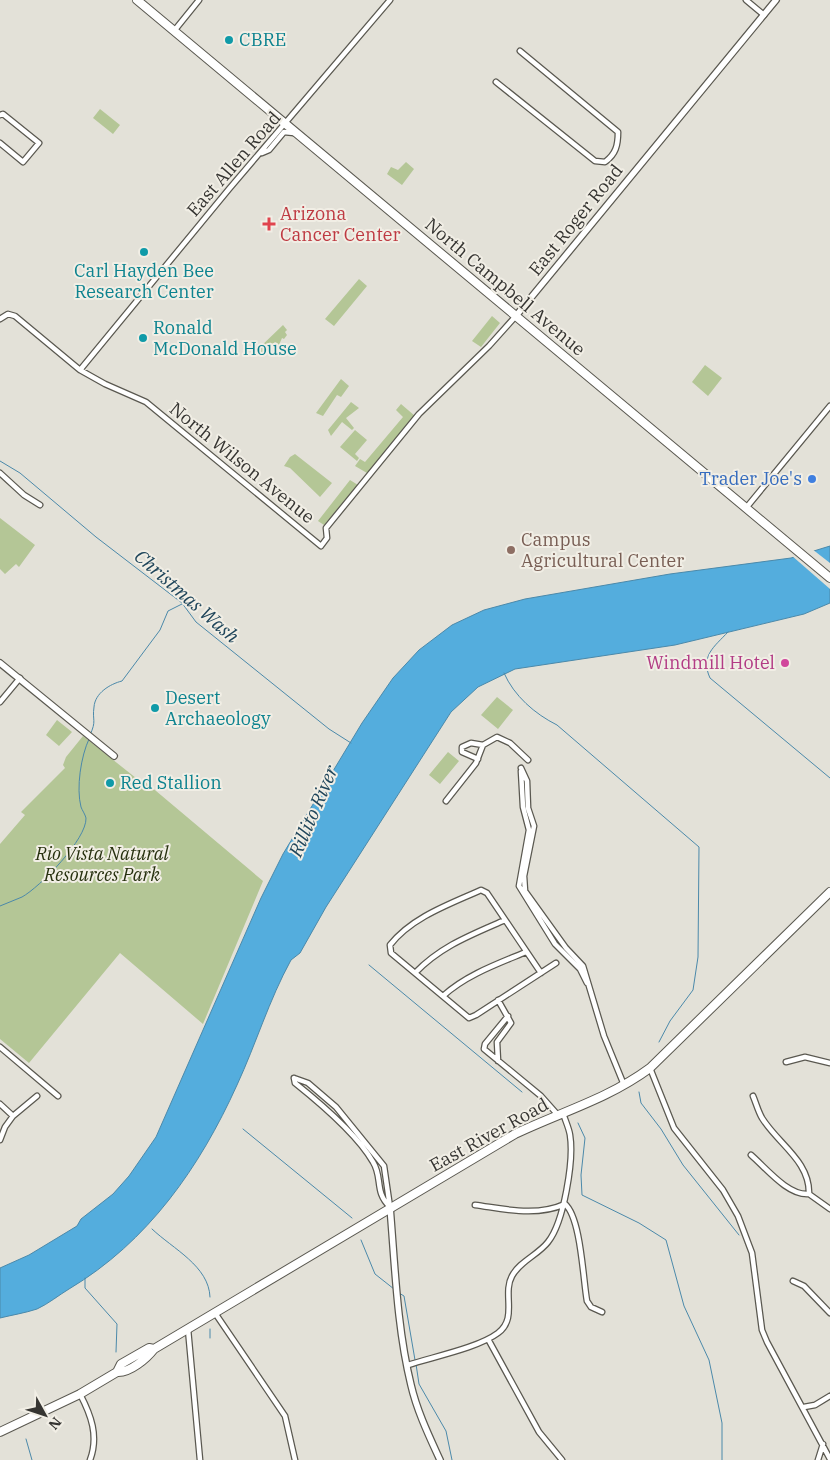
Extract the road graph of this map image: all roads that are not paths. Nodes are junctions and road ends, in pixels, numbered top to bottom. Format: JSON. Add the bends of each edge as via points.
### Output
{"nodes":[{"id":1,"x":137,"y":0,"type":"edge"},
{"id":2,"x":199,"y":0,"type":"edge"},
{"id":3,"x":390,"y":0,"type":"edge"},
{"id":4,"x":746,"y":0,"type":"edge"},
{"id":5,"x":776,"y":0,"type":"edge"},
{"id":6,"x":764,"y":15,"type":"junction"},
{"id":7,"x":174,"y":31,"type":"junction"},
{"id":8,"x":520,"y":51,"type":"dead end"},
{"id":9,"x":496,"y":82,"type":"dead end"},
{"id":10,"x":0,"y":115,"type":"edge"},
{"id":11,"x":286,"y":125,"type":"junction"},
{"id":12,"x":298,"y":135,"type":"junction"},
{"id":13,"x":0,"y":143,"type":"edge"},
{"id":14,"x":262,"y":153,"type":"dead end"},
{"id":15,"x":516,"y":317,"type":"junction"},
{"id":16,"x":0,"y":318,"type":"edge"},
{"id":17,"x":80,"y":370,"type":"junction"},
{"id":18,"x":830,"y":406,"type":"edge"},
{"id":19,"x":0,"y":473,"type":"edge"},
{"id":20,"x":40,"y":505,"type":"dead end"},
{"id":21,"x":746,"y":508,"type":"junction"},
{"id":22,"x":321,"y":546,"type":"joint"},
{"id":23,"x":830,"y":578,"type":"edge"},
{"id":24,"x":0,"y":663,"type":"edge"},
{"id":25,"x":20,"y":678,"type":"junction"},
{"id":26,"x":0,"y":702,"type":"edge"},
{"id":27,"x":483,"y":745,"type":"junction"},
{"id":28,"x":114,"y":756,"type":"dead end"},
{"id":29,"x":478,"y":758,"type":"junction"},
{"id":30,"x":528,"y":760,"type":"dead end"},
{"id":31,"x":446,"y":801,"type":"dead end"},
{"id":32,"x":830,"y":892,"type":"edge"},
{"id":33,"x":505,"y":920,"type":"junction"},
{"id":34,"x":526,"y":952,"type":"junction"},
{"id":35,"x":556,"y":963,"type":"dead end"},
{"id":36,"x":415,"y":973,"type":"junction"},
{"id":37,"x":541,"y":973,"type":"junction"},
{"id":38,"x":587,"y":982,"type":"junction"},
{"id":39,"x":443,"y":996,"type":"junction"},
{"id":40,"x":498,"y":1000,"type":"junction"},
{"id":41,"x":508,"y":1016,"type":"junction"},
{"id":42,"x":1,"y":1049,"type":"edge"},
{"id":43,"x":498,"y":1062,"type":"junction"},
{"id":44,"x":786,"y":1062,"type":"dead end"},
{"id":45,"x":830,"y":1063,"type":"edge"},
{"id":46,"x":650,"y":1068,"type":"junction"},
{"id":47,"x":625,"y":1086,"type":"junction"},
{"id":48,"x":37,"y":1096,"type":"dead end"},
{"id":49,"x":58,"y":1096,"type":"dead end"},
{"id":50,"x":753,"y":1096,"type":"dead end"},
{"id":51,"x":0,"y":1104,"type":"edge"},
{"id":52,"x":560,"y":1113,"type":"junction"},
{"id":53,"x":13,"y":1116,"type":"junction"},
{"id":54,"x":0,"y":1140,"type":"edge"},
{"id":55,"x":751,"y":1155,"type":"dead end"},
{"id":56,"x":809,"y":1194,"type":"junction"},
{"id":57,"x":565,"y":1204,"type":"junction"},
{"id":58,"x":475,"y":1205,"type":"dead end"},
{"id":59,"x":390,"y":1207,"type":"junction"},
{"id":60,"x":830,"y":1209,"type":"edge"},
{"id":61,"x":793,"y":1281,"type":"dead end"},
{"id":62,"x":602,"y":1312,"type":"dead end"},
{"id":63,"x":215,"y":1313,"type":"junction"},
{"id":64,"x":830,"y":1313,"type":"edge"},
{"id":65,"x":188,"y":1329,"type":"junction"},
{"id":66,"x":488,"y":1339,"type":"junction"},
{"id":67,"x":408,"y":1366,"type":"junction"},
{"id":68,"x":80,"y":1394,"type":"junction"},
{"id":69,"x":830,"y":1396,"type":"edge"},
{"id":70,"x":804,"y":1407,"type":"junction"},
{"id":71,"x":0,"y":1432,"type":"edge"},
{"id":72,"x":823,"y":1444,"type":"junction"},
{"id":73,"x":830,"y":1459,"type":"edge"},
{"id":74,"x":90,"y":1460,"type":"edge"},
{"id":75,"x":200,"y":1460,"type":"edge"},
{"id":76,"x":296,"y":1460,"type":"edge"},
{"id":77,"x":440,"y":1460,"type":"edge"},
{"id":78,"x":562,"y":1460,"type":"edge"},
{"id":79,"x":818,"y":1460,"type":"edge"}],
"edges":[{"from":1,"to":7,"type":"main road","name":"North Campbell Avenue"},
{"from":2,"to":7,"type":"street"},
{"from":3,"to":11,"type":"street","name":"East Allen Road"},
{"from":4,"to":6,"type":"street"},
{"from":5,"to":6,"type":"street","name":"East Roger Road"},
{"from":6,"to":15,"type":"street","name":"East Roger Road"},
{"from":7,"to":11,"type":"main road","name":"North Campbell Avenue"},
{"from":8,"to":9,"type":"street","via":[[618,132],[613,156],[605,162],[594,161]]},
{"from":10,"to":13,"type":"street","via":[[39,143],[23,162]]},
{"from":11,"to":12,"type":"main road","name":"North Campbell Avenue"},
{"from":11,"to":17,"type":"street","name":"East Allen Road"},
{"from":12,"to":14,"type":"street","via":[[284,132],[269,150]]},
{"from":12,"to":15,"type":"main road","name":"North Campbell Avenue"},
{"from":15,"to":21,"type":"main road","name":"North Campbell Avenue"},
{"from":15,"to":22,"type":"street","name":"East Roger Road","via":[[419,414],[326,528],[327,538]]},
{"from":16,"to":17,"type":"street","name":"North Wilson Avenue","via":[[8,314],[15,316]]},
{"from":17,"to":22,"type":"street","name":"North Wilson Avenue","via":[[146,402]]},
{"from":18,"to":21,"type":"street"},
{"from":19,"to":20,"type":"street"},
{"from":21,"to":23,"type":"main road","name":"North Campbell Avenue"},
{"from":24,"to":25,"type":"street"},
{"from":25,"to":26,"type":"street"},
{"from":25,"to":28,"type":"street"},
{"from":27,"to":29,"type":"street"},
{"from":27,"to":29,"type":"street","via":[[471,743],[462,747],[462,752]]},
{"from":27,"to":30,"type":"street","via":[[498,737],[510,743]]},
{"from":29,"to":31,"type":"street"},
{"from":32,"to":46,"type":"main road","name":"East River Road"},
{"from":33,"to":34,"type":"street"},
{"from":33,"to":36,"type":"street","via":[[450,944]]},
{"from":33,"to":36,"type":"street","via":[[487,892],[481,890],[432,912],[398,935],[390,945],[391,953]]},
{"from":34,"to":37,"type":"street"},
{"from":34,"to":39,"type":"street","via":[[481,971]]},
{"from":35,"to":37,"type":"street"},
{"from":36,"to":39,"type":"street"},
{"from":37,"to":40,"type":"street"},
{"from":38,"to":38,"type":"street","via":[[583,966],[524,891],[534,826],[528,808],[527,781],[521,768],[523,807],[529,830],[518,886],[555,944],[580,969]]},
{"from":38,"to":47,"type":"street","via":[[614,1065]]},
{"from":39,"to":40,"type":"street","via":[[469,1018]]},
{"from":40,"to":41,"type":"street"},
{"from":41,"to":43,"type":"street","via":[[511,1023],[497,1042]]},
{"from":41,"to":43,"type":"street","via":[[485,1044],[484,1050]]},
{"from":42,"to":49,"type":"street"},
{"from":43,"to":52,"type":"street"},
{"from":44,"to":45,"type":"street","via":[[805,1057]]},
{"from":46,"to":47,"type":"main road","name":"East River Road"},
{"from":46,"to":70,"type":"street","via":[[674,1128],[723,1190],[738,1216],[752,1253],[762,1330]]},
{"from":47,"to":52,"type":"main road","name":"East River Road","via":[[596,1101]]},
{"from":48,"to":53,"type":"street"},
{"from":50,"to":56,"type":"street","via":[[762,1118],[798,1160],[809,1180]]},
{"from":51,"to":53,"type":"street"},
{"from":52,"to":57,"type":"street","via":[[570,1134],[571,1147]]},
{"from":52,"to":59,"type":"main road","name":"East River Road","via":[[515,1134]]},
{"from":53,"to":54,"type":"street"},
{"from":55,"to":56,"type":"street","via":[[790,1188]]},
{"from":56,"to":60,"type":"street"},
{"from":57,"to":58,"type":"street","via":[[551,1211],[533,1212]]},
{"from":57,"to":62,"type":"street","via":[[570,1208],[578,1236],[587,1301]]},
{"from":57,"to":66,"type":"street","via":[[549,1242],[512,1275],[507,1321]]},
{"from":59,"to":59,"type":"street","via":[[384,1166],[336,1106],[308,1083],[294,1078],[295,1083],[338,1119],[374,1162],[382,1199]]},
{"from":59,"to":63,"type":"main road","name":"East River Road"},
{"from":59,"to":67,"type":"street"},
{"from":61,"to":64,"type":"street","via":[[804,1286]]},
{"from":63,"to":65,"type":"main road","name":"East River Road"},
{"from":63,"to":76,"type":"street","via":[[286,1416]]},
{"from":65,"to":68,"type":"main road","name":"East River Road","via":[[121,1364],[117,1372]]},
{"from":65,"to":75,"type":"street"},
{"from":66,"to":67,"type":"street"},
{"from":66,"to":78,"type":"street","via":[[539,1432]]},
{"from":67,"to":77,"type":"street","via":[[419,1410]]},
{"from":68,"to":71,"type":"main road","name":"East River Road"},
{"from":68,"to":74,"type":"street","via":[[91,1415],[94,1433]]},
{"from":69,"to":70,"type":"street","via":[[815,1406]]},
{"from":70,"to":72,"type":"street"},
{"from":72,"to":73,"type":"street"},
{"from":72,"to":79,"type":"street"}]}
